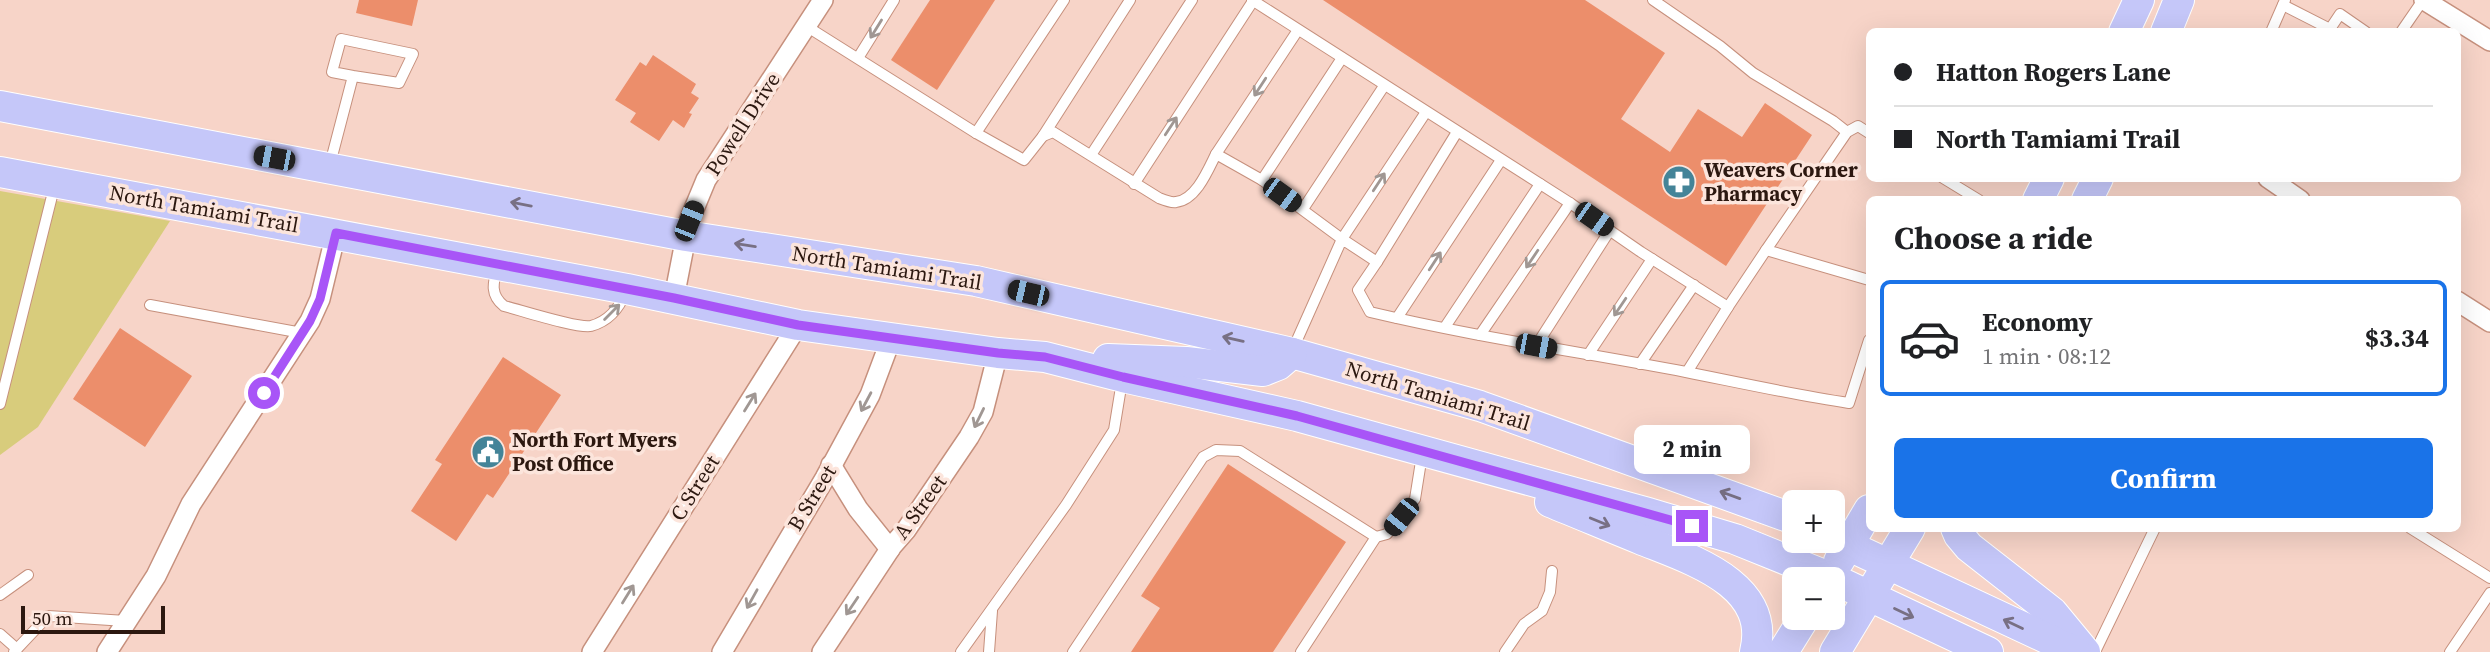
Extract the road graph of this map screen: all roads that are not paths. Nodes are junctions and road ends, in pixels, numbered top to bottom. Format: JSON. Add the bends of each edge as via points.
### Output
{"nodes":[{"id":1,"x":823,"y":0,"type":"edge"},
{"id":2,"x":894,"y":0,"type":"edge"},
{"id":3,"x":1064,"y":0,"type":"edge"},
{"id":4,"x":1130,"y":0,"type":"edge"},
{"id":5,"x":1192,"y":0,"type":"edge"},
{"id":6,"x":1253,"y":0,"type":"edge"},
{"id":7,"x":1653,"y":0,"type":"edge"},
{"id":8,"x":2139,"y":0,"type":"edge"},
{"id":9,"x":2179,"y":0,"type":"edge"},
{"id":10,"x":2424,"y":0,"type":"edge"},
{"id":11,"x":2284,"y":2,"type":"edge"},
{"id":12,"x":806,"y":26,"type":"junction"},
{"id":13,"x":2126,"y":28,"type":"edge"},
{"id":14,"x":2168,"y":28,"type":"edge"},
{"id":15,"x":2273,"y":28,"type":"edge"},
{"id":16,"x":2326,"y":28,"type":"edge"},
{"id":17,"x":2330,"y":28,"type":"edge"},
{"id":18,"x":2360,"y":28,"type":"edge"},
{"id":19,"x":2404,"y":28,"type":"edge"},
{"id":20,"x":1298,"y":30,"type":"junction"},
{"id":21,"x":2490,"y":41,"type":"edge"},
{"id":22,"x":858,"y":58,"type":"junction"},
{"id":23,"x":1342,"y":58,"type":"junction"},
{"id":24,"x":353,"y":76,"type":"junction"},
{"id":25,"x":1384,"y":86,"type":"junction"},
{"id":26,"x":0,"y":106,"type":"edge"},
{"id":27,"x":1426,"y":112,"type":"junction"},
{"id":28,"x":1866,"y":131,"type":"edge"},
{"id":29,"x":1457,"y":132,"type":"junction"},
{"id":30,"x":1847,"y":132,"type":"junction"},
{"id":31,"x":976,"y":133,"type":"junction"},
{"id":32,"x":1042,"y":136,"type":"junction"},
{"id":33,"x":1216,"y":154,"type":"junction"},
{"id":34,"x":1091,"y":155,"type":"junction"},
{"id":35,"x":1502,"y":160,"type":"junction"},
{"id":36,"x":328,"y":168,"type":"junction"},
{"id":37,"x":0,"y":172,"type":"edge"},
{"id":38,"x":1262,"y":180,"type":"junction"},
{"id":39,"x":55,"y":181,"type":"junction"},
{"id":40,"x":1950,"y":182,"type":"edge"},
{"id":41,"x":2274,"y":182,"type":"edge"},
{"id":42,"x":1133,"y":184,"type":"junction"},
{"id":43,"x":1540,"y":184,"type":"junction"},
{"id":44,"x":1972,"y":196,"type":"edge"},
{"id":45,"x":2295,"y":196,"type":"edge"},
{"id":46,"x":1570,"y":203,"type":"junction"},
{"id":47,"x":1303,"y":209,"type":"junction"},
{"id":48,"x":1610,"y":230,"type":"junction"},
{"id":49,"x":336,"y":233,"type":"junction"},
{"id":50,"x":686,"y":236,"type":"junction"},
{"id":51,"x":1342,"y":239,"type":"junction"},
{"id":52,"x":1766,"y":250,"type":"junction"},
{"id":53,"x":1651,"y":259,"type":"junction"},
{"id":54,"x":1377,"y":262,"type":"junction"},
{"id":55,"x":498,"y":264,"type":"junction"},
{"id":56,"x":1866,"y":279,"type":"edge"},
{"id":57,"x":1694,"y":285,"type":"junction"},
{"id":58,"x":627,"y":289,"type":"junction"},
{"id":59,"x":674,"y":298,"type":"junction"},
{"id":60,"x":2461,"y":304,"type":"edge"},
{"id":61,"x":150,"y":305,"type":"dead end"},
{"id":62,"x":1728,"y":307,"type":"junction"},
{"id":63,"x":1397,"y":318,"type":"junction"},
{"id":64,"x":2490,"y":322,"type":"edge"},
{"id":65,"x":798,"y":325,"type":"junction"},
{"id":66,"x":1445,"y":327,"type":"junction"},
{"id":67,"x":302,"y":333,"type":"junction"},
{"id":68,"x":1480,"y":335,"type":"junction"},
{"id":69,"x":891,"y":339,"type":"junction"},
{"id":70,"x":1536,"y":346,"type":"junction"},
{"id":71,"x":1866,"y":349,"type":"edge"},
{"id":72,"x":1292,"y":352,"type":"junction"},
{"id":73,"x":998,"y":353,"type":"junction"},
{"id":74,"x":1587,"y":355,"type":"junction"},
{"id":75,"x":1045,"y":357,"type":"junction"},
{"id":76,"x":1640,"y":364,"type":"junction"},
{"id":77,"x":4,"y":368,"type":"edge"},
{"id":78,"x":1687,"y":372,"type":"junction"},
{"id":79,"x":1123,"y":377,"type":"junction"},
{"id":80,"x":0,"y":404,"type":"edge"},
{"id":81,"x":1423,"y":451,"type":"junction"},
{"id":82,"x":831,"y":465,"type":"junction"},
{"id":83,"x":1866,"y":513,"type":"edge"},
{"id":84,"x":1782,"y":515,"type":"edge"},
{"id":85,"x":1908,"y":532,"type":"edge"},
{"id":86,"x":1958,"y":532,"type":"edge"},
{"id":87,"x":2149,"y":532,"type":"edge"},
{"id":88,"x":2416,"y":532,"type":"edge"},
{"id":89,"x":1845,"y":536,"type":"edge"},
{"id":90,"x":1376,"y":537,"type":"junction"},
{"id":91,"x":1845,"y":544,"type":"edge"},
{"id":92,"x":890,"y":549,"type":"junction"},
{"id":93,"x":1888,"y":564,"type":"junction"},
{"id":94,"x":1801,"y":567,"type":"edge"},
{"id":95,"x":1552,"y":571,"type":"dead end"},
{"id":96,"x":28,"y":575,"type":"dead end"},
{"id":97,"x":2490,"y":578,"type":"edge"},
{"id":98,"x":1845,"y":586,"type":"edge"},
{"id":99,"x":2490,"y":593,"type":"edge"},
{"id":100,"x":0,"y":595,"type":"edge"},
{"id":101,"x":1870,"y":597,"type":"junction"},
{"id":102,"x":992,"y":610,"type":"junction"},
{"id":103,"x":126,"y":621,"type":"junction"},
{"id":104,"x":1797,"y":630,"type":"edge"},
{"id":105,"x":0,"y":634,"type":"edge"},
{"id":106,"x":15,"y":650,"type":"edge"},
{"id":107,"x":107,"y":652,"type":"edge"},
{"id":108,"x":592,"y":652,"type":"edge"},
{"id":109,"x":722,"y":652,"type":"edge"},
{"id":110,"x":822,"y":652,"type":"edge"},
{"id":111,"x":961,"y":652,"type":"edge"},
{"id":112,"x":989,"y":652,"type":"edge"},
{"id":113,"x":1073,"y":652,"type":"edge"},
{"id":114,"x":1301,"y":652,"type":"edge"},
{"id":115,"x":1505,"y":652,"type":"edge"},
{"id":116,"x":1755,"y":652,"type":"edge"},
{"id":117,"x":1783,"y":652,"type":"edge"},
{"id":118,"x":1835,"y":652,"type":"edge"},
{"id":119,"x":1988,"y":652,"type":"edge"},
{"id":120,"x":2076,"y":652,"type":"edge"},
{"id":121,"x":2085,"y":652,"type":"edge"},
{"id":122,"x":2095,"y":652,"type":"edge"},
{"id":123,"x":2450,"y":652,"type":"edge"}],
"edges":[{"from":1,"to":12,"type":"street","name":"Powell Drive"},
{"from":2,"to":22,"type":"lane","one_way":true},
{"from":3,"to":31,"type":"lane"},
{"from":4,"to":32,"type":"lane"},
{"from":5,"to":34,"type":"lane"},
{"from":6,"to":20,"type":"lane"},
{"from":42,"to":6,"type":"lane","one_way":true},
{"from":7,"to":30,"type":"lane","via":[[1753,73]]},
{"from":8,"to":13,"type":"main road"},
{"from":9,"to":14,"type":"main road"},
{"from":10,"to":19,"type":"lane"},
{"from":10,"to":21,"type":"street"},
{"from":11,"to":15,"type":"lane"},
{"from":11,"to":16,"type":"lane"},
{"from":12,"to":22,"type":"lane"},
{"from":12,"to":50,"type":"street","name":"Powell Drive","via":[[706,180]]},
{"from":17,"to":18,"type":"lane","via":[[2340,15]]},
{"from":20,"to":23,"type":"lane"},
{"from":20,"to":33,"type":"lane","one_way":true},
{"from":22,"to":31,"type":"lane"},
{"from":23,"to":25,"type":"lane"},
{"from":23,"to":38,"type":"lane"},
{"from":24,"to":24,"type":"lane","via":[[399,83],[413,54],[341,39],[332,72]]},
{"from":24,"to":36,"type":"lane"},
{"from":25,"to":27,"type":"lane"},
{"from":25,"to":47,"type":"lane"},
{"from":26,"to":36,"type":"main road","name":"North Tamiami Trail"},
{"from":27,"to":29,"type":"lane"},
{"from":51,"to":27,"type":"lane","one_way":true},
{"from":28,"to":30,"type":"lane","via":[[1858,126]]},
{"from":29,"to":35,"type":"lane"},
{"from":29,"to":54,"type":"lane"},
{"from":30,"to":52,"type":"lane"},
{"from":31,"to":32,"type":"lane","via":[[1024,160]]},
{"from":32,"to":34,"type":"lane","via":[[1053,132]]},
{"from":33,"to":38,"type":"lane"},
{"from":33,"to":42,"type":"lane","via":[[1188,198],[1175,203]]},
{"from":34,"to":42,"type":"lane"},
{"from":35,"to":43,"type":"lane"},
{"from":63,"to":35,"type":"lane","one_way":true},
{"from":50,"to":36,"type":"main road","name":"North Tamiami Trail","one_way":true},
{"from":37,"to":39,"type":"main road","name":"North Tamiami Trail"},
{"from":38,"to":47,"type":"lane"},
{"from":39,"to":49,"type":"main road","name":"North Tamiami Trail"},
{"from":39,"to":77,"type":"lane"},
{"from":40,"to":44,"type":"lane"},
{"from":41,"to":45,"type":"street"},
{"from":43,"to":46,"type":"lane"},
{"from":43,"to":66,"type":"lane"},
{"from":46,"to":48,"type":"lane"},
{"from":46,"to":68,"type":"lane","one_way":true},
{"from":47,"to":51,"type":"lane"},
{"from":48,"to":53,"type":"lane"},
{"from":48,"to":70,"type":"lane"},
{"from":49,"to":55,"type":"main road","name":"North Tamiami Trail"},
{"from":49,"to":67,"type":"street","via":[[320,299]]},
{"from":50,"to":59,"type":"street","name":"Powell Drive"},
{"from":72,"to":50,"type":"main road","name":"North Tamiami Trail","one_way":true,"via":[[976,281]]},
{"from":51,"to":54,"type":"lane"},
{"from":51,"to":72,"type":"lane"},
{"from":52,"to":56,"type":"lane"},
{"from":52,"to":62,"type":"lane"},
{"from":53,"to":57,"type":"lane"},
{"from":53,"to":74,"type":"lane","one_way":true},
{"from":54,"to":63,"type":"lane","via":[[1358,289],[1370,312]]},
{"from":55,"to":58,"type":"main road","name":"North Tamiami Trail"},
{"from":55,"to":58,"type":"lane","one_way":true,"via":[[492,287],[496,300],[504,306],[589,327],[615,310]]},
{"from":57,"to":62,"type":"lane"},
{"from":57,"to":76,"type":"lane"},
{"from":58,"to":59,"type":"main road","name":"North Tamiami Trail"},
{"from":59,"to":65,"type":"main road","name":"North Tamiami Trail"},
{"from":60,"to":64,"type":"street"},
{"from":61,"to":67,"type":"lane"},
{"from":62,"to":78,"type":"lane"},
{"from":63,"to":66,"type":"lane"},
{"from":65,"to":69,"type":"main road","name":"North Tamiami Trail"},
{"from":108,"to":65,"type":"street","name":"C Street","one_way":true},
{"from":66,"to":68,"type":"lane"},
{"from":67,"to":103,"type":"street","via":[[191,504],[156,576]]},
{"from":68,"to":70,"type":"lane"},
{"from":69,"to":73,"type":"main road","name":"North Tamiami Trail"},
{"from":69,"to":82,"type":"street","name":"B Street","one_way":true,"via":[[870,395]]},
{"from":70,"to":74,"type":"lane"},
{"from":71,"to":78,"type":"lane","via":[[1849,403]]},
{"from":72,"to":75,"type":"main road","via":[[1263,371],[1186,362]]},
{"from":84,"to":72,"type":"main road","name":"North Tamiami Trail","one_way":true,"via":[[1480,406]]},
{"from":73,"to":75,"type":"main road","name":"North Tamiami Trail"},
{"from":73,"to":92,"type":"street","name":"A Street","one_way":true,"via":[[983,412]]},
{"from":74,"to":76,"type":"lane"},
{"from":75,"to":79,"type":"main road","name":"North Tamiami Trail"},
{"from":76,"to":78,"type":"lane"},
{"from":77,"to":80,"type":"lane"},
{"from":79,"to":81,"type":"main road","name":"North Tamiami Trail","via":[[1297,416]]},
{"from":79,"to":102,"type":"lane","via":[[1114,430]]},
{"from":81,"to":90,"type":"lane","via":[[1415,499],[1387,534]]},
{"from":81,"to":94,"type":"main road","name":"North Tamiami Trail","via":[[1648,513]]},
{"from":81,"to":116,"type":"main road","one_way":true,"via":[[1709,567],[1733,584],[1750,606],[1759,635]]},
{"from":82,"to":92,"type":"street"},
{"from":82,"to":109,"type":"street","name":"B Street","one_way":true},
{"from":83,"to":89,"type":"main road"},
{"from":85,"to":93,"type":"main road"},
{"from":86,"to":121,"type":"main road","via":[[1969,547],[2052,612]]},
{"from":87,"to":122,"type":"lane"},
{"from":88,"to":97,"type":"lane"},
{"from":90,"to":113,"type":"lane","via":[[1240,451],[1216,450],[1203,457]]},
{"from":90,"to":114,"type":"lane"},
{"from":91,"to":93,"type":"main road"},
{"from":92,"to":110,"type":"street","name":"A Street","one_way":true},
{"from":93,"to":101,"type":"main road"},
{"from":120,"to":93,"type":"main road","one_way":true},
{"from":95,"to":115,"type":"lane","via":[[1542,611],[1524,624]]},
{"from":96,"to":100,"type":"lane"},
{"from":98,"to":101,"type":"main road","name":"North Tamiami Trail"},
{"from":99,"to":123,"type":"lane"},
{"from":101,"to":118,"type":"main road"},
{"from":101,"to":119,"type":"main road","name":"North Tamiami Trail","one_way":true},
{"from":102,"to":111,"type":"lane"},
{"from":102,"to":112,"type":"lane"},
{"from":103,"to":106,"type":"lane","via":[[48,615]]},
{"from":103,"to":107,"type":"street"},
{"from":104,"to":117,"type":"main road"},
{"from":105,"to":106,"type":"lane"}]}
